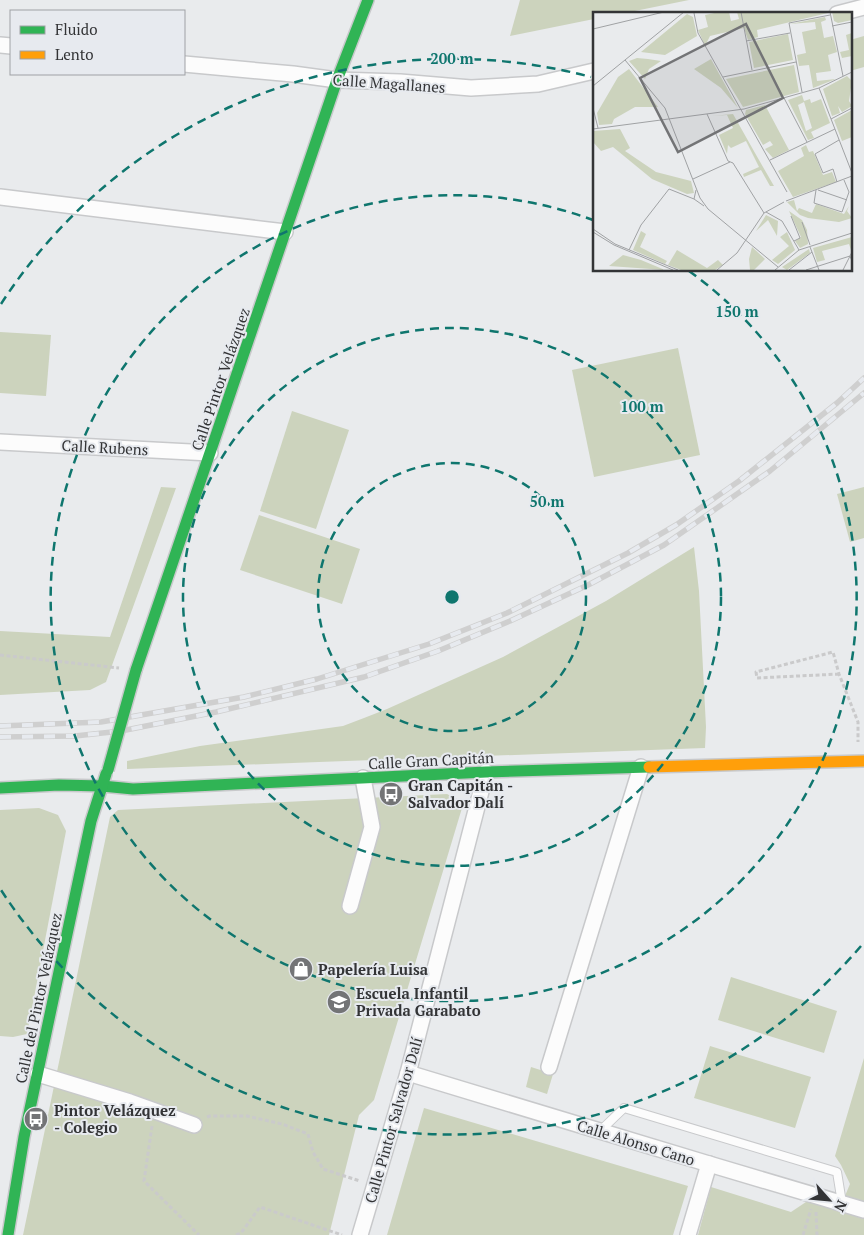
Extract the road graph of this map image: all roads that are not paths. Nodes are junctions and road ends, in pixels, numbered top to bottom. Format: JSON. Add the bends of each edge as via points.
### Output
{"nodes":[{"id":1,"x":368,"y":0,"type":"edge"},
{"id":2,"x":864,"y":7,"type":"edge"},
{"id":3,"x":845,"y":12,"type":"edge"},
{"id":4,"x":185,"y":64,"type":"edge"},
{"id":5,"x":593,"y":71,"type":"edge"},
{"id":6,"x":337,"y":80,"type":"junction"},
{"id":7,"x":0,"y":198,"type":"edge"},
{"id":8,"x":285,"y":232,"type":"junction"},
{"id":9,"x":0,"y":442,"type":"edge"},
{"id":10,"x":210,"y":452,"type":"junction"},
{"id":11,"x":861,"y":761,"type":"edge"},
{"id":12,"x":641,"y":768,"type":"junction"},
{"id":13,"x":108,"y":770,"type":"joint"},
{"id":14,"x":486,"y":772,"type":"junction"},
{"id":15,"x":363,"y":778,"type":"junction"},
{"id":16,"x":102,"y":786,"type":"junction"},
{"id":17,"x":0,"y":788,"type":"edge"},
{"id":18,"x":350,"y":906,"type":"dead end"},
{"id":19,"x":548,"y":1067,"type":"dead end"},
{"id":20,"x":408,"y":1073,"type":"junction"},
{"id":21,"x":38,"y":1074,"type":"junction"},
{"id":22,"x":194,"y":1124,"type":"road end"},
{"id":23,"x":600,"y":1131,"type":"junction"},
{"id":24,"x":709,"y":1164,"type":"junction"},
{"id":25,"x":842,"y":1203,"type":"junction"},
{"id":26,"x":864,"y":1210,"type":"edge"},
{"id":27,"x":8,"y":1235,"type":"edge"},
{"id":28,"x":360,"y":1235,"type":"edge"},
{"id":29,"x":688,"y":1235,"type":"edge"}],
"edges":[{"from":1,"to":6,"type":"street","name":"Calle Pintor Velázquez"},
{"from":2,"to":3,"type":"street"},
{"from":4,"to":6,"type":"street","name":"Calle Magallanes"},
{"from":5,"to":6,"type":"street","name":"Calle Magallanes","via":[[538,84],[471,88]]},
{"from":6,"to":8,"type":"street","name":"Calle Pintor Velázquez"},
{"from":7,"to":8,"type":"street"},
{"from":8,"to":10,"type":"street","name":"Calle Pintor Velázquez"},
{"from":9,"to":10,"type":"street","name":"Calle Rubens"},
{"from":10,"to":13,"type":"street","name":"Calle Pintor Velázquez","bridge":true,"via":[[136,670]]},
{"from":11,"to":12,"type":"street","name":"Calle Gran Capitán"},
{"from":12,"to":14,"type":"street","name":"Calle Gran Capitán"},
{"from":12,"to":19,"type":"street"},
{"from":13,"to":16,"type":"street","name":"Calle del Pintor Velázquez"},
{"from":14,"to":15,"type":"street","name":"Calle Gran Capitán"},
{"from":14,"to":20,"type":"street","name":"Calle Pintor Salvador Dalí"},
{"from":15,"to":16,"type":"street","name":"Calle Gran Capitán","via":[[134,789]]},
{"from":15,"to":18,"type":"street","via":[[372,827]]},
{"from":16,"to":17,"type":"street","name":"Calle Gran Capitán"},
{"from":16,"to":21,"type":"street","name":"Calle del Pintor Velázquez","via":[[91,821]]},
{"from":20,"to":23,"type":"street","name":"Calle Alonso Cano"},
{"from":20,"to":28,"type":"street","name":"Calle Pintor Salvador Dalí"},
{"from":21,"to":22,"type":"street"},
{"from":21,"to":27,"type":"street","name":"Calle del Pintor Velázquez"},
{"from":23,"to":24,"type":"street","name":"Calle Alonso Cano"},
{"from":23,"to":25,"type":"lane","via":[[624,1108],[837,1172]]},
{"from":24,"to":25,"type":"street","name":"Calle Alonso Cano"},
{"from":24,"to":29,"type":"street"},
{"from":25,"to":26,"type":"street","name":"Calle Alonso Cano"}]}
